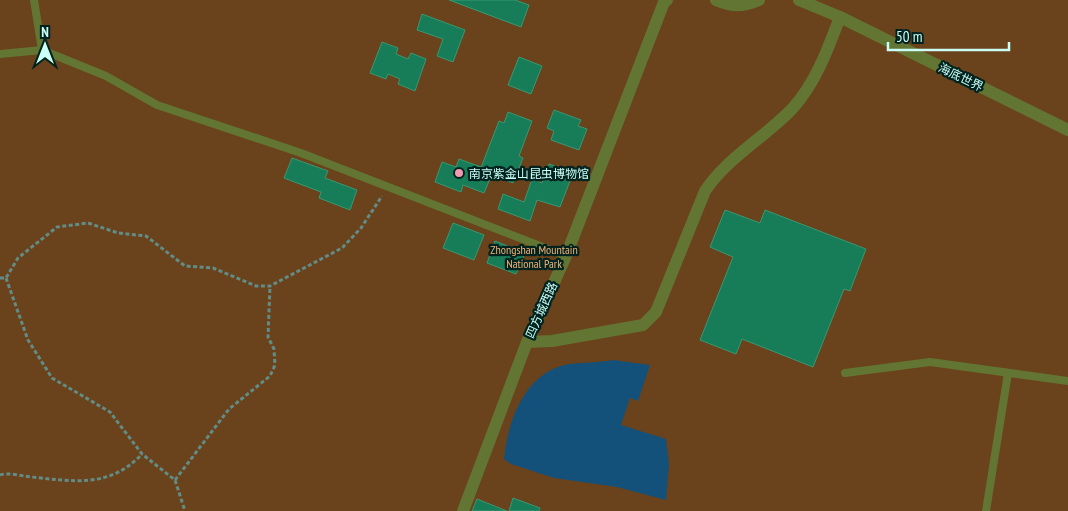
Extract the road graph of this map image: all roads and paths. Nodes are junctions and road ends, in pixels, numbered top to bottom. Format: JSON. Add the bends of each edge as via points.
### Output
{"nodes":[{"id":1,"x":34,"y":0,"type":"edge"},
{"id":2,"x":667,"y":0,"type":"edge"},
{"id":3,"x":716,"y":0,"type":"edge"},
{"id":4,"x":759,"y":0,"type":"edge"},
{"id":5,"x":799,"y":0,"type":"edge"},
{"id":6,"x":840,"y":17,"type":"junction"},
{"id":7,"x":42,"y":50,"type":"junction"},
{"id":8,"x":0,"y":54,"type":"edge"},
{"id":9,"x":1068,"y":130,"type":"edge"},
{"id":10,"x":388,"y":187,"type":"junction"},
{"id":11,"x":566,"y":256,"type":"junction"},
{"id":12,"x":0,"y":278,"type":"edge"},
{"id":13,"x":6,"y":278,"type":"junction"},
{"id":14,"x":270,"y":286,"type":"junction"},
{"id":15,"x":527,"y":342,"type":"junction"},
{"id":16,"x":845,"y":373,"type":"dead end"},
{"id":17,"x":1008,"y":373,"type":"junction"},
{"id":18,"x":1068,"y":381,"type":"edge"},
{"id":19,"x":142,"y":454,"type":"junction"},
{"id":20,"x":0,"y":475,"type":"edge"},
{"id":21,"x":175,"y":480,"type":"junction"},
{"id":22,"x":184,"y":511,"type":"edge"},
{"id":23,"x":463,"y":511,"type":"edge"},
{"id":24,"x":986,"y":511,"type":"edge"}],
"edges":[{"from":1,"to":7,"type":"lane"},
{"from":2,"to":11,"type":"street","name":"四方城西路"},
{"from":3,"to":4,"type":"street","via":[[746,6]]},
{"from":5,"to":6,"type":"street","name":"海底世界"},
{"from":6,"to":9,"type":"street","name":"海底世界"},
{"from":6,"to":15,"type":"street","via":[[824,60],[792,108],[714,177],[705,191],[656,312],[643,325],[552,341]]},
{"from":7,"to":8,"type":"lane"},
{"from":7,"to":10,"type":"lane","via":[[106,76],[157,105],[301,153]]},
{"from":10,"to":11,"type":"lane"},
{"from":10,"to":14,"type":"path","via":[[361,228],[342,248]]},
{"from":11,"to":15,"type":"street","name":"四方城西路"},
{"from":12,"to":13,"type":"path"},
{"from":13,"to":14,"type":"path","via":[[18,258],[57,227],[88,224],[118,233],[146,236],[185,266],[212,268],[256,286]]},
{"from":13,"to":19,"type":"path","via":[[28,340],[52,378],[110,412]]},
{"from":14,"to":21,"type":"path","via":[[268,337],[274,349],[275,365],[270,376],[229,409]]},
{"from":15,"to":23,"type":"street","name":"四方城西路"},
{"from":16,"to":17,"type":"lane","via":[[930,362]]},
{"from":17,"to":18,"type":"lane"},
{"from":17,"to":24,"type":"lane"},
{"from":19,"to":20,"type":"path","via":[[135,462],[108,476],[84,482]]},
{"from":19,"to":21,"type":"path"},
{"from":21,"to":22,"type":"path"}]}
